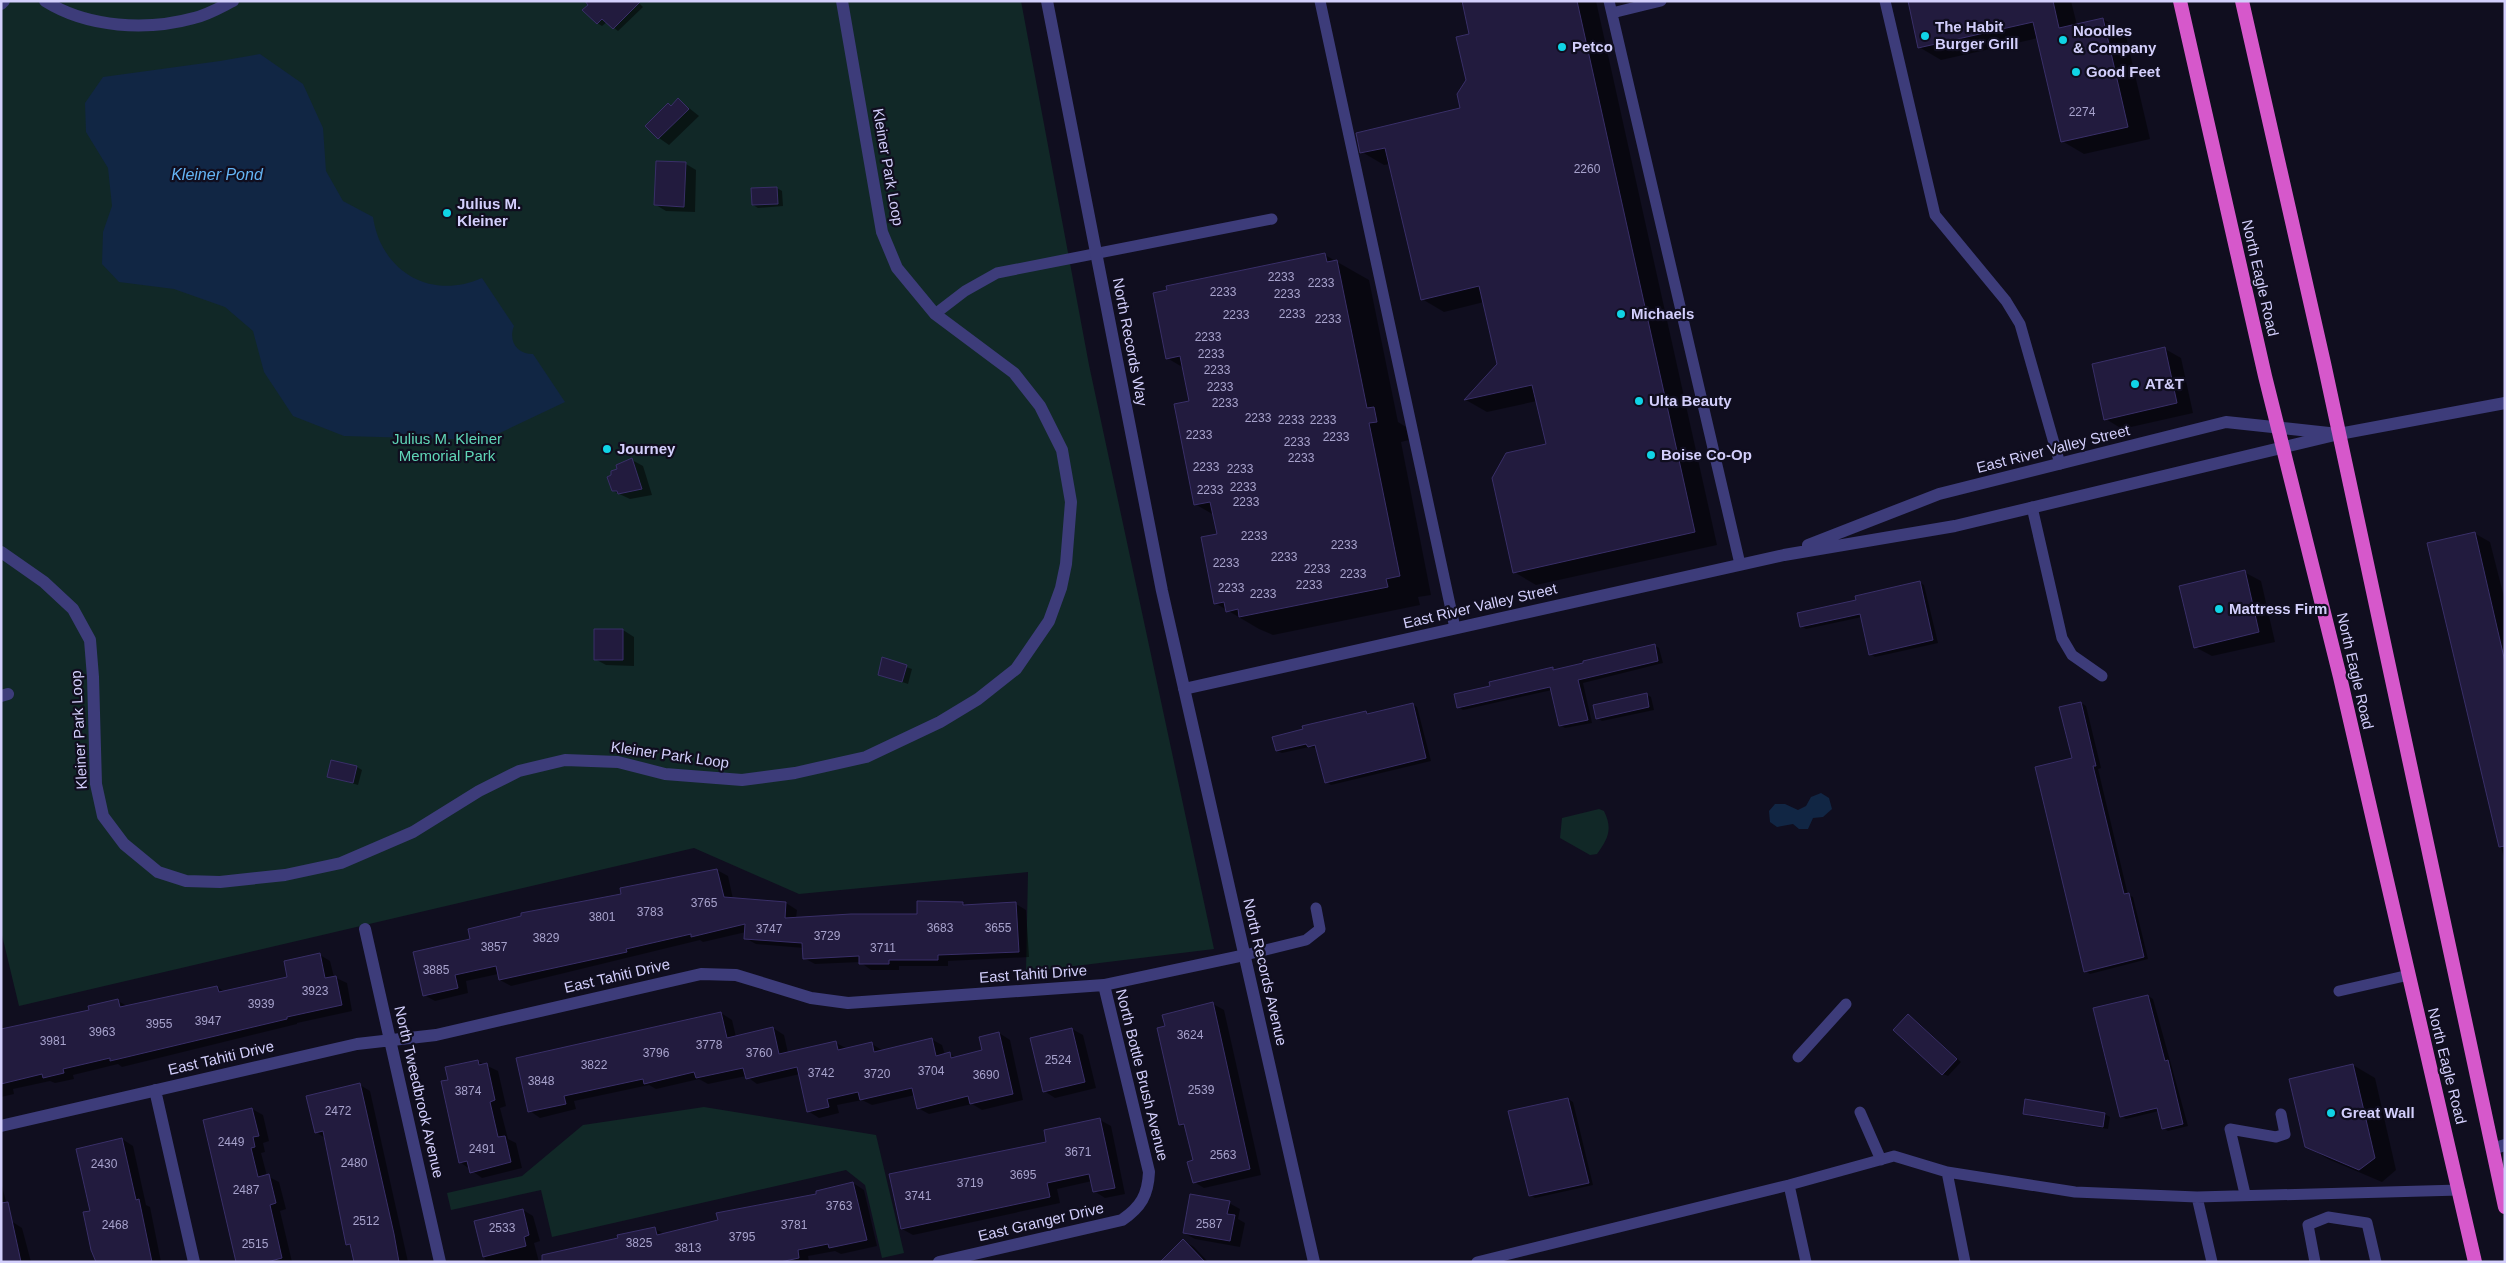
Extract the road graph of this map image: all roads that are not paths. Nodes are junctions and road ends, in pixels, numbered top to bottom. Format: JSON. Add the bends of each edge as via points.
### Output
{"nodes":[{"id":1,"x":45,"y":1,"type":"edge"},
{"id":2,"x":233,"y":1,"type":"edge"},
{"id":3,"x":842,"y":1,"type":"edge"},
{"id":4,"x":1048,"y":1,"type":"edge"},
{"id":5,"x":1320,"y":1,"type":"edge"},
{"id":6,"x":1661,"y":1,"type":"edge"},
{"id":7,"x":1885,"y":1,"type":"edge"},
{"id":8,"x":2180,"y":1,"type":"edge"},
{"id":9,"x":2242,"y":1,"type":"edge"},
{"id":10,"x":1611,"y":7,"type":"edge"},
{"id":11,"x":1272,"y":219,"type":"dead end"},
{"id":12,"x":1096,"y":254,"type":"junction"},
{"id":13,"x":935,"y":314,"type":"junction"},
{"id":14,"x":2505,"y":403,"type":"edge"},
{"id":15,"x":2278,"y":428,"type":"junction"},
{"id":16,"x":2338,"y":434,"type":"junction"},
{"id":17,"x":2283,"y":448,"type":"junction"},
{"id":18,"x":2060,"y":464,"type":"junction"},
{"id":19,"x":2032,"y":507,"type":"junction"},
{"id":20,"x":1,"y":552,"type":"edge"},
{"id":21,"x":1784,"y":554,"type":"junction"},
{"id":22,"x":1740,"y":564,"type":"junction"},
{"id":23,"x":1455,"y":628,"type":"junction"},
{"id":24,"x":2102,"y":676,"type":"dead end"},
{"id":25,"x":1184,"y":689,"type":"junction"},
{"id":26,"x":1316,"y":908,"type":"dead end"},
{"id":27,"x":365,"y":929,"type":"dead end"},
{"id":28,"x":1245,"y":955,"type":"junction"},
{"id":29,"x":2408,"y":975,"type":"junction"},
{"id":30,"x":1104,"y":985,"type":"junction"},
{"id":31,"x":2338,"y":991,"type":"dead end"},
{"id":32,"x":1846,"y":1004,"type":"dead end"},
{"id":33,"x":391,"y":1040,"type":"junction"},
{"id":34,"x":1798,"y":1057,"type":"dead end"},
{"id":35,"x":155,"y":1090,"type":"junction"},
{"id":36,"x":1860,"y":1112,"type":"dead end"},
{"id":37,"x":2280,"y":1114,"type":"dead end"},
{"id":38,"x":1,"y":1126,"type":"edge"},
{"id":39,"x":2498,"y":1147,"type":"edge"},
{"id":40,"x":1881,"y":1160,"type":"junction"},
{"id":41,"x":1947,"y":1172,"type":"junction"},
{"id":42,"x":1789,"y":1185,"type":"junction"},
{"id":43,"x":2460,"y":1190,"type":"junction"},
{"id":44,"x":2245,"y":1194,"type":"junction"},
{"id":45,"x":2196,"y":1197,"type":"junction"},
{"id":46,"x":1143,"y":1201,"type":"joint"},
{"id":47,"x":2505,"y":1207,"type":"edge"},
{"id":48,"x":194,"y":1262,"type":"edge"},
{"id":49,"x":440,"y":1262,"type":"edge"},
{"id":50,"x":939,"y":1262,"type":"edge"},
{"id":51,"x":1314,"y":1262,"type":"edge"},
{"id":52,"x":1477,"y":1262,"type":"edge"},
{"id":53,"x":1806,"y":1262,"type":"edge"},
{"id":54,"x":1966,"y":1262,"type":"edge"},
{"id":55,"x":2212,"y":1262,"type":"edge"},
{"id":56,"x":2315,"y":1262,"type":"edge"},
{"id":57,"x":2376,"y":1262,"type":"edge"},
{"id":58,"x":2476,"y":1262,"type":"edge"}],
"edges":[{"from":1,"to":2,"type":"street","via":[[98,22],[148,26],[195,18]]},
{"from":3,"to":13,"type":"street","name":"Kleiner Park Loop","via":[[882,232],[897,268]]},
{"from":4,"to":12,"type":"street","name":"North Records Way"},
{"from":5,"to":23,"type":"lane"},
{"from":6,"to":10,"type":"lane"},
{"from":7,"to":18,"type":"lane","via":[[1936,215],[2006,301],[2020,324]]},
{"from":8,"to":15,"type":"highway","name":"North Eagle Road"},
{"from":9,"to":16,"type":"highway","name":"North Eagle Road"},
{"from":10,"to":22,"type":"lane"},
{"from":11,"to":12,"type":"lane"},
{"from":12,"to":13,"type":"lane","via":[[997,273],[965,291]]},
{"from":12,"to":25,"type":"street","name":"North Records Way"},
{"from":13,"to":20,"type":"street","name":"Kleiner Park Loop","via":[[1014,373],[1040,406],[1062,450],[1071,502],[1066,564],[1049,621],[1016,669],[978,699],[940,722],[866,757],[795,773],[742,780],[665,774],[618,762],[565,760],[519,771],[479,790],[413,832],[342,863],[286,875],[220,882],[186,881],[158,872],[124,844],[103,816],[96,784],[90,640],[74,609],[44,582]]},
{"from":14,"to":16,"type":"street","name":"East River Valley Street"},
{"from":15,"to":16,"type":"street","name":"East River Valley Street"},
{"from":15,"to":17,"type":"highway","name":"North Eagle Road"},
{"from":15,"to":18,"type":"street","name":"East River Valley Street","via":[[2226,422]]},
{"from":16,"to":17,"type":"street","name":"East River Valley Street"},
{"from":16,"to":39,"type":"highway","name":"North Eagle Road"},
{"from":17,"to":19,"type":"street","name":"East River Valley Street"},
{"from":17,"to":29,"type":"highway","name":"North Eagle Road","via":[[2340,677]]},
{"from":18,"to":21,"type":"street","name":"East River Valley Street","via":[[1939,494]]},
{"from":19,"to":21,"type":"street","name":"East River Valley Street","via":[[1955,526]]},
{"from":19,"to":24,"type":"lane","via":[[2062,638],[2072,655]]},
{"from":21,"to":22,"type":"street","name":"East River Valley Street"},
{"from":22,"to":23,"type":"street","name":"East River Valley Street"},
{"from":23,"to":25,"type":"street","name":"East River Valley Street"},
{"from":25,"to":28,"type":"street","name":"North Records Avenue"},
{"from":26,"to":28,"type":"lane","via":[[1320,929],[1306,940]]},
{"from":27,"to":33,"type":"street","name":"North Tweedbrook Avenue"},
{"from":28,"to":30,"type":"street","name":"East Tahiti Drive"},
{"from":28,"to":51,"type":"street","name":"North Records Avenue"},
{"from":29,"to":31,"type":"lane"},
{"from":29,"to":43,"type":"highway","name":"North Eagle Road"},
{"from":30,"to":33,"type":"street","name":"East Tahiti Drive","via":[[848,1003],[811,998],[736,975],[701,974],[436,1035]]},
{"from":30,"to":46,"type":"street","name":"North Bottle Brush Avenue","via":[[1149,1172]]},
{"from":32,"to":34,"type":"lane"},
{"from":33,"to":35,"type":"street","name":"East Tahiti Drive","via":[[357,1044]]},
{"from":33,"to":49,"type":"street","name":"North Tweedbrook Avenue"},
{"from":35,"to":38,"type":"street","name":"East Tahiti Drive"},
{"from":35,"to":48,"type":"street"},
{"from":36,"to":40,"type":"lane"},
{"from":37,"to":44,"type":"lane","via":[[2285,1134],[2276,1137],[2230,1129]]},
{"from":39,"to":47,"type":"highway","name":"North Eagle Road"},
{"from":40,"to":41,"type":"lane","via":[[1894,1156]]},
{"from":40,"to":42,"type":"lane"},
{"from":41,"to":45,"type":"lane","via":[[2075,1192]]},
{"from":41,"to":54,"type":"lane"},
{"from":42,"to":52,"type":"lane"},
{"from":42,"to":53,"type":"lane"},
{"from":43,"to":44,"type":"lane"},
{"from":43,"to":58,"type":"highway","name":"North Eagle Road"},
{"from":44,"to":45,"type":"lane"},
{"from":45,"to":55,"type":"lane"},
{"from":46,"to":50,"type":"street","name":"East Granger Drive","via":[[1122,1220]]},
{"from":56,"to":57,"type":"lane","via":[[2308,1225],[2328,1217],[2367,1223]]}]}
